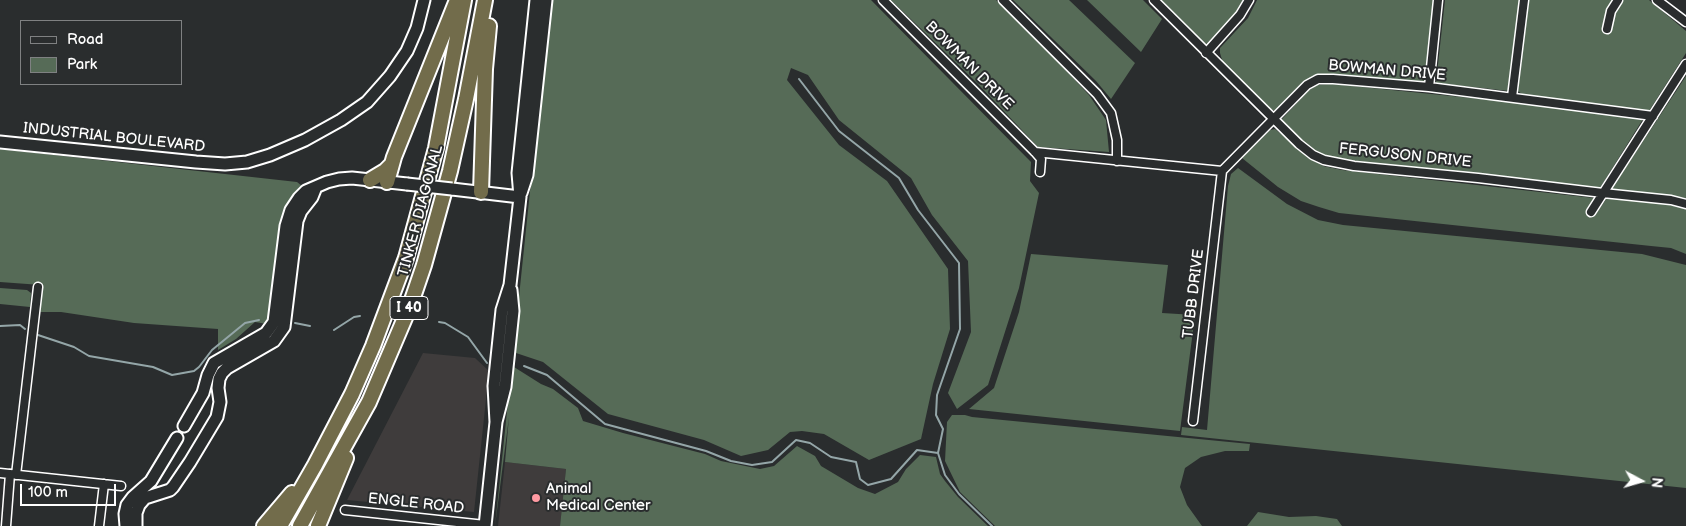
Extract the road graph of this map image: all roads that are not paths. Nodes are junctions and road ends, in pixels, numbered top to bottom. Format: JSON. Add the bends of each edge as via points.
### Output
{"nodes":[{"id":1,"x":424,"y":0,"type":"edge"},
{"id":2,"x":457,"y":0,"type":"edge"},
{"id":3,"x":464,"y":0,"type":"edge"},
{"id":4,"x":485,"y":0,"type":"edge"},
{"id":5,"x":491,"y":0,"type":"edge"},
{"id":6,"x":536,"y":0,"type":"edge"},
{"id":7,"x":546,"y":0,"type":"edge"},
{"id":8,"x":883,"y":0,"type":"edge"},
{"id":9,"x":1003,"y":0,"type":"edge"},
{"id":10,"x":1154,"y":0,"type":"edge"},
{"id":11,"x":1249,"y":0,"type":"edge"},
{"id":12,"x":1438,"y":0,"type":"edge"},
{"id":13,"x":1524,"y":0,"type":"edge"},
{"id":14,"x":1618,"y":0,"type":"edge"},
{"id":15,"x":1657,"y":0,"type":"edge"},
{"id":16,"x":1686,"y":22,"type":"edge"},
{"id":17,"x":1607,"y":29,"type":"dead end"},
{"id":18,"x":1206,"y":53,"type":"junction"},
{"id":19,"x":1686,"y":64,"type":"edge"},
{"id":20,"x":1429,"y":87,"type":"junction"},
{"id":21,"x":1512,"y":97,"type":"junction"},
{"id":22,"x":1653,"y":116,"type":"junction"},
{"id":23,"x":1275,"y":120,"type":"junction"},
{"id":24,"x":0,"y":142,"type":"edge"},
{"id":25,"x":1035,"y":152,"type":"junction"},
{"id":26,"x":1118,"y":161,"type":"junction"},
{"id":27,"x":392,"y":164,"type":"junction"},
{"id":28,"x":1222,"y":171,"type":"junction"},
{"id":29,"x":1040,"y":172,"type":"dead end"},
{"id":30,"x":370,"y":180,"type":"junction"},
{"id":31,"x":386,"y":182,"type":"junction"},
{"id":32,"x":474,"y":191,"type":"junction"},
{"id":33,"x":1603,"y":193,"type":"junction"},
{"id":34,"x":520,"y":197,"type":"junction"},
{"id":35,"x":1686,"y":204,"type":"edge"},
{"id":36,"x":1591,"y":212,"type":"dead end"},
{"id":37,"x":286,"y":271,"type":"junction"},
{"id":38,"x":38,"y":287,"type":"dead end"},
{"id":39,"x":369,"y":402,"type":"junction"},
{"id":40,"x":1193,"y":421,"type":"dead end"},
{"id":41,"x":184,"y":426,"type":"dead end"},
{"id":42,"x":177,"y":438,"type":"dead end"},
{"id":43,"x":315,"y":465,"type":"junction"},
{"id":44,"x":0,"y":473,"type":"edge"},
{"id":45,"x":13,"y":474,"type":"junction"},
{"id":46,"x":104,"y":484,"type":"junction"},
{"id":47,"x":121,"y":486,"type":"dead end"},
{"id":48,"x":345,"y":510,"type":"dead end"},
{"id":49,"x":485,"y":525,"type":"edge"},
{"id":50,"x":6,"y":526,"type":"edge"},
{"id":51,"x":99,"y":526,"type":"edge"},
{"id":52,"x":126,"y":526,"type":"edge"},
{"id":53,"x":136,"y":526,"type":"edge"},
{"id":54,"x":264,"y":526,"type":"edge"},
{"id":55,"x":280,"y":526,"type":"edge"},
{"id":56,"x":300,"y":526,"type":"edge"},
{"id":57,"x":318,"y":526,"type":"edge"}],
"edges":[{"from":1,"to":24,"type":"main road","name":"INDUSTRIAL BOULEVARD","via":[[407,51],[367,102],[341,120],[270,156],[225,164]]},
{"from":2,"to":27,"type":"highway"},
{"from":3,"to":43,"type":"highway","name":"TINKER DIAGONAL","number":"I 40","via":[[436,148],[406,258],[373,346]]},
{"from":4,"to":39,"type":"highway","name":"TINKER DIAGONAL","number":"I 40","via":[[454,153],[424,265]]},
{"from":5,"to":32,"type":"highway"},
{"from":6,"to":34,"type":"main road","via":[[518,174]]},
{"from":7,"to":34,"type":"main road","via":[[527,174]]},
{"from":8,"to":25,"type":"street","name":"BOWMAN DRIVE"},
{"from":9,"to":26,"type":"street","via":[[1097,94],[1111,113]]},
{"from":10,"to":18,"type":"street","name":"FERGUSON DRIVE"},
{"from":11,"to":18,"type":"street"},
{"from":12,"to":20,"type":"street"},
{"from":13,"to":21,"type":"street"},
{"from":14,"to":17,"type":"street","via":[[1611,11]]},
{"from":15,"to":16,"type":"street"},
{"from":18,"to":23,"type":"street","name":"FERGUSON DRIVE"},
{"from":19,"to":22,"type":"street"},
{"from":20,"to":21,"type":"street","name":"BOWMAN DRIVE"},
{"from":20,"to":23,"type":"street","name":"BOWMAN DRIVE","via":[[1318,79],[1308,85]]},
{"from":21,"to":22,"type":"street","name":"BOWMAN DRIVE"},
{"from":22,"to":33,"type":"street"},
{"from":23,"to":28,"type":"street","name":"BOWMAN DRIVE"},
{"from":23,"to":33,"type":"street","name":"FERGUSON DRIVE","via":[[1313,155],[1338,163]]},
{"from":25,"to":26,"type":"street"},
{"from":25,"to":29,"type":"street","via":[[1041,159]]},
{"from":26,"to":28,"type":"street"},
{"from":27,"to":30,"type":"highway"},
{"from":27,"to":31,"type":"highway"},
{"from":28,"to":40,"type":"street","name":"TUBB DRIVE"},
{"from":30,"to":31,"type":"main road"},
{"from":30,"to":37,"type":"main road","via":[[339,179],[316,187],[297,222]]},
{"from":31,"to":32,"type":"main road","bridge":true},
{"from":32,"to":34,"type":"main road"},
{"from":33,"to":35,"type":"street","name":"FERGUSON DRIVE"},
{"from":33,"to":36,"type":"street"},
{"from":34,"to":49,"type":"main road","via":[[510,285],[513,311],[505,387],[496,422]]},
{"from":37,"to":41,"type":"main road","via":[[274,322],[266,333],[214,363],[203,393]]},
{"from":37,"to":53,"type":"main road","via":[[284,327],[280,334],[222,373],[216,417],[173,487],[145,498],[139,505]]},
{"from":38,"to":45,"type":"street"},
{"from":39,"to":56,"type":"highway","name":"TINKER DIAGONAL","number":"I 40"},
{"from":39,"to":57,"type":"highway"},
{"from":42,"to":52,"type":"main road","via":[[151,481],[132,496],[125,514]]},
{"from":43,"to":54,"type":"highway"},
{"from":43,"to":55,"type":"highway","name":"TINKER DIAGONAL","number":"I 40"},
{"from":44,"to":45,"type":"street"},
{"from":45,"to":46,"type":"street"},
{"from":45,"to":50,"type":"street"},
{"from":46,"to":47,"type":"street"},
{"from":46,"to":51,"type":"street"},
{"from":48,"to":49,"type":"street","name":"ENGLE ROAD"}]}
